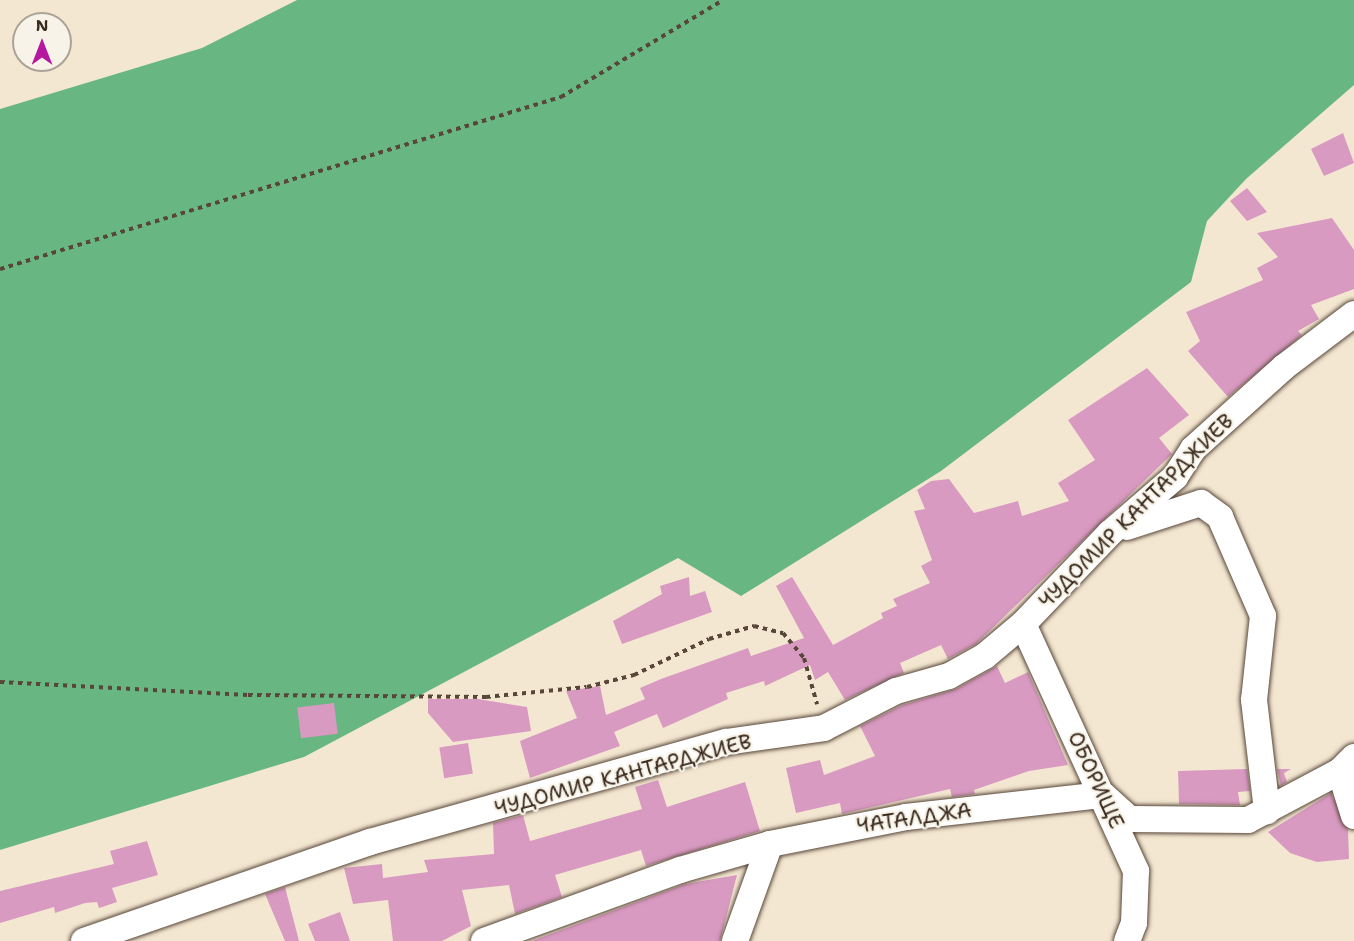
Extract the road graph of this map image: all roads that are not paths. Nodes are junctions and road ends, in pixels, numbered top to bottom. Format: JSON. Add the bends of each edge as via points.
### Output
{"nodes":[{"id":1,"x":1354,"y":314,"type":"edge"},
{"id":2,"x":1110,"y":533,"type":"junction"},
{"id":3,"x":1023,"y":624,"type":"junction"},
{"id":4,"x":1347,"y":764,"type":"edge"},
{"id":5,"x":1103,"y":795,"type":"junction"},
{"id":6,"x":1267,"y":811,"type":"junction"},
{"id":7,"x":1354,"y":816,"type":"edge"},
{"id":8,"x":770,"y":844,"type":"junction"},
{"id":9,"x":84,"y":941,"type":"edge"},
{"id":10,"x":484,"y":941,"type":"edge"},
{"id":11,"x":735,"y":941,"type":"edge"},
{"id":12,"x":1127,"y":941,"type":"edge"}],
"edges":[{"from":1,"to":2,"type":"street","name":"ЧУДОМИР КАНТАРДЖИЕВ","via":[[1284,367],[1193,449],[1175,477]]},
{"from":2,"to":3,"type":"street","name":"ЧУДОМИР КАНТАРДЖИЕВ"},
{"from":2,"to":6,"type":"street","via":[[1196,504],[1217,511],[1263,616],[1254,700]]},
{"from":3,"to":5,"type":"street","name":"ОБОРИЩЕ"},
{"from":3,"to":9,"type":"street","name":"ЧУДОМИР КАНТАРДЖИЕВ","via":[[985,656],[949,675],[896,691],[824,728],[726,742],[370,842]]},
{"from":4,"to":6,"type":"street"},
{"from":4,"to":7,"type":"street"},
{"from":5,"to":6,"type":"street","via":[[1130,819],[1248,820]]},
{"from":5,"to":8,"type":"street","name":"ЧАТАЛДЖА","via":[[906,816]]},
{"from":5,"to":12,"type":"street","name":"ОБОРИЩЕ","via":[[1136,871],[1134,923]]},
{"from":8,"to":10,"type":"street","name":"ЧАТАЛДЖА"},
{"from":8,"to":11,"type":"street"}]}
